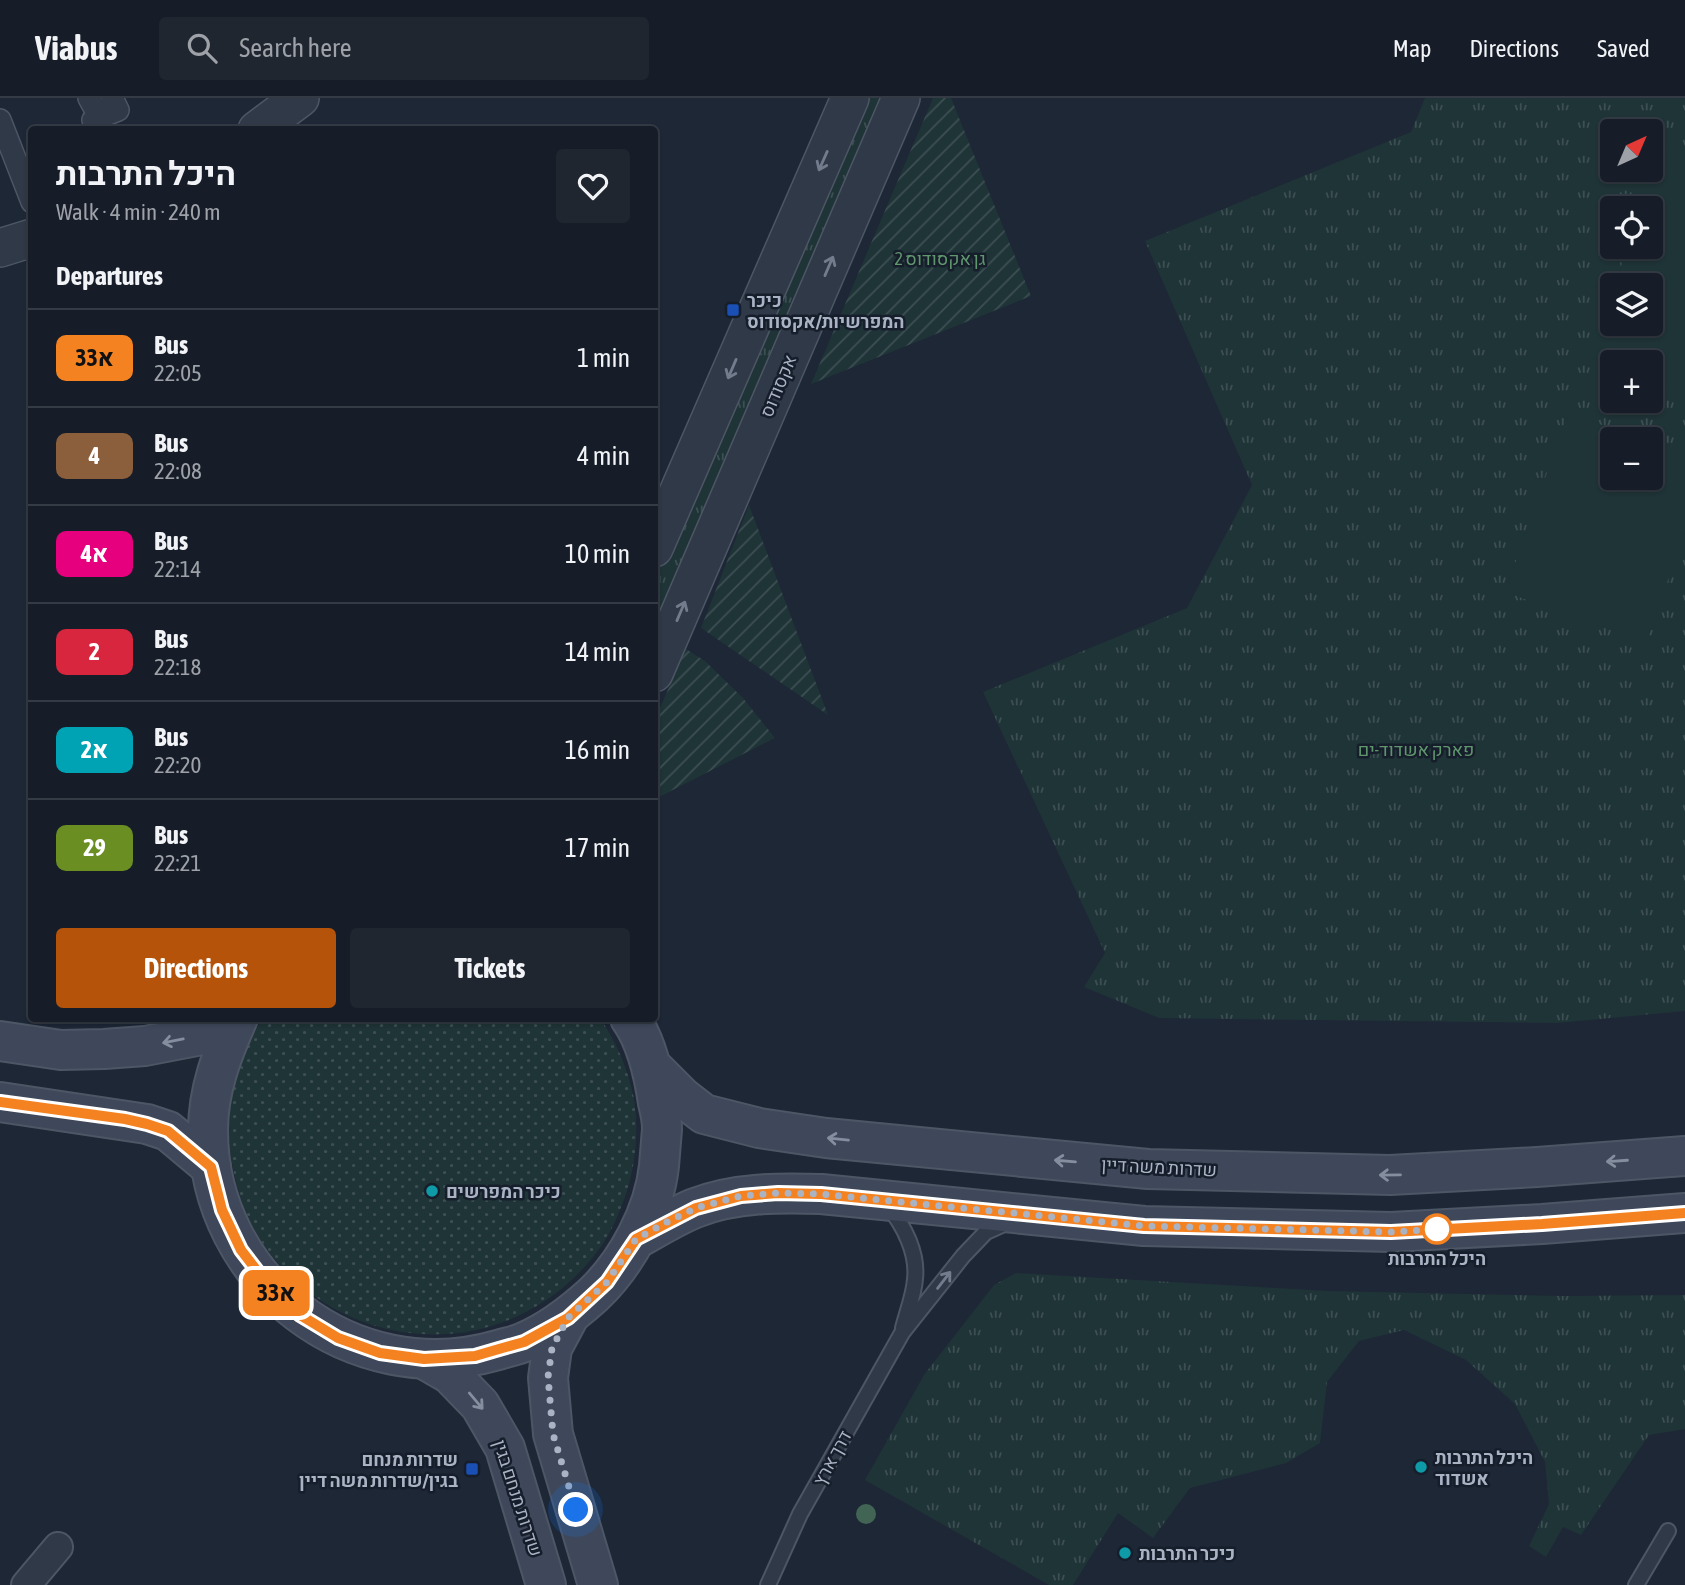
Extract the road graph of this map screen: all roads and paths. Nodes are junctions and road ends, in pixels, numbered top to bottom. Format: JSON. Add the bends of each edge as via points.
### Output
{"nodes":[{"id":1,"x":89,"y":98,"type":"edge"},
{"id":2,"x":112,"y":98,"type":"edge"},
{"id":3,"x":300,"y":98,"type":"edge"},
{"id":4,"x":850,"y":98,"type":"edge"},
{"id":5,"x":901,"y":98,"type":"edge"},
{"id":6,"x":0,"y":120,"type":"edge"},
{"id":7,"x":98,"y":124,"type":"edge"},
{"id":8,"x":262,"y":126,"type":"edge"},
{"id":9,"x":28,"y":194,"type":"edge"},
{"id":10,"x":28,"y":239,"type":"edge"},
{"id":11,"x":0,"y":248,"type":"edge"},
{"id":12,"x":658,"y":539,"type":"edge"},
{"id":13,"x":658,"y":664,"type":"edge"},
{"id":14,"x":229,"y":1022,"type":"edge"},
{"id":15,"x":235,"y":1022,"type":"edge"},
{"id":16,"x":632,"y":1022,"type":"edge"},
{"id":17,"x":0,"y":1041,"type":"edge"},
{"id":18,"x":653,"y":1068,"type":"junction"},
{"id":19,"x":0,"y":1102,"type":"edge"},
{"id":20,"x":1685,"y":1156,"type":"edge"},
{"id":21,"x":211,"y":1167,"type":"junction"},
{"id":22,"x":883,"y":1200,"type":"junction"},
{"id":23,"x":1685,"y":1213,"type":"edge"},
{"id":24,"x":1041,"y":1215,"type":"junction"},
{"id":25,"x":636,"y":1239,"type":"junction"},
{"id":26,"x":568,"y":1318,"type":"junction"},
{"id":27,"x":902,"y":1333,"type":"junction"},
{"id":28,"x":424,"y":1359,"type":"junction"},
{"id":29,"x":1668,"y":1531,"type":"dead end"},
{"id":30,"x":58,"y":1547,"type":"dead end"},
{"id":31,"x":26,"y":1585,"type":"edge"},
{"id":32,"x":546,"y":1585,"type":"edge"},
{"id":33,"x":598,"y":1585,"type":"edge"},
{"id":34,"x":768,"y":1585,"type":"edge"},
{"id":35,"x":1636,"y":1585,"type":"edge"}],
"edges":[{"from":1,"to":7,"type":"street"},
{"from":2,"to":7,"type":"street","via":[[118,110]]},
{"from":3,"to":8,"type":"street"},
{"from":4,"to":12,"type":"street","one_way":true},
{"from":13,"to":5,"type":"street","name":"אקסודוס","one_way":true},
{"from":6,"to":9,"type":"street"},
{"from":10,"to":11,"type":"street"},
{"from":14,"to":17,"type":"main road","one_way":true,"via":[[202,1035],[145,1046],[61,1050]]},
{"from":15,"to":21,"type":"main road","via":[[212,1090]]},
{"from":16,"to":18,"type":"main road"},
{"from":20,"to":18,"type":"main road","name":"שדרות משה דיין","one_way":true,"via":[[1390,1175],[1148,1169],[759,1128],[704,1114]]},
{"from":18,"to":25,"type":"main road","via":[[662,1126],[657,1184]]},
{"from":19,"to":21,"type":"main road","via":[[147,1124],[168,1131]]},
{"from":21,"to":28,"type":"main road","via":[[222,1210],[241,1250],[268,1285],[300,1315],[338,1338],[380,1353]]},
{"from":22,"to":24,"type":"main road"},
{"from":22,"to":25,"type":"main road","via":[[778,1193],[741,1196],[696,1208]]},
{"from":22,"to":27,"type":"lane","name":"דרך ארץ","via":[[900,1221],[915,1269]]},
{"from":23,"to":24,"type":"main road","via":[[1391,1232],[1144,1226]]},
{"from":27,"to":24,"type":"lane","name":"דרך ארץ","one_way":true,"via":[[986,1232]]},
{"from":25,"to":26,"type":"main road","via":[[607,1282]]},
{"from":26,"to":28,"type":"main road","via":[[524,1342],[475,1356]]},
{"from":26,"to":33,"type":"main road","via":[[552,1348],[548,1377],[553,1434]]},
{"from":27,"to":34,"type":"lane","name":"דרך ארץ","via":[[800,1514]]},
{"from":28,"to":32,"type":"main road","name":"שדרות מנחם בגין","one_way":true,"via":[[450,1374],[480,1405],[505,1448]]},
{"from":29,"to":35,"type":"lane"},
{"from":30,"to":31,"type":"street"}]}
